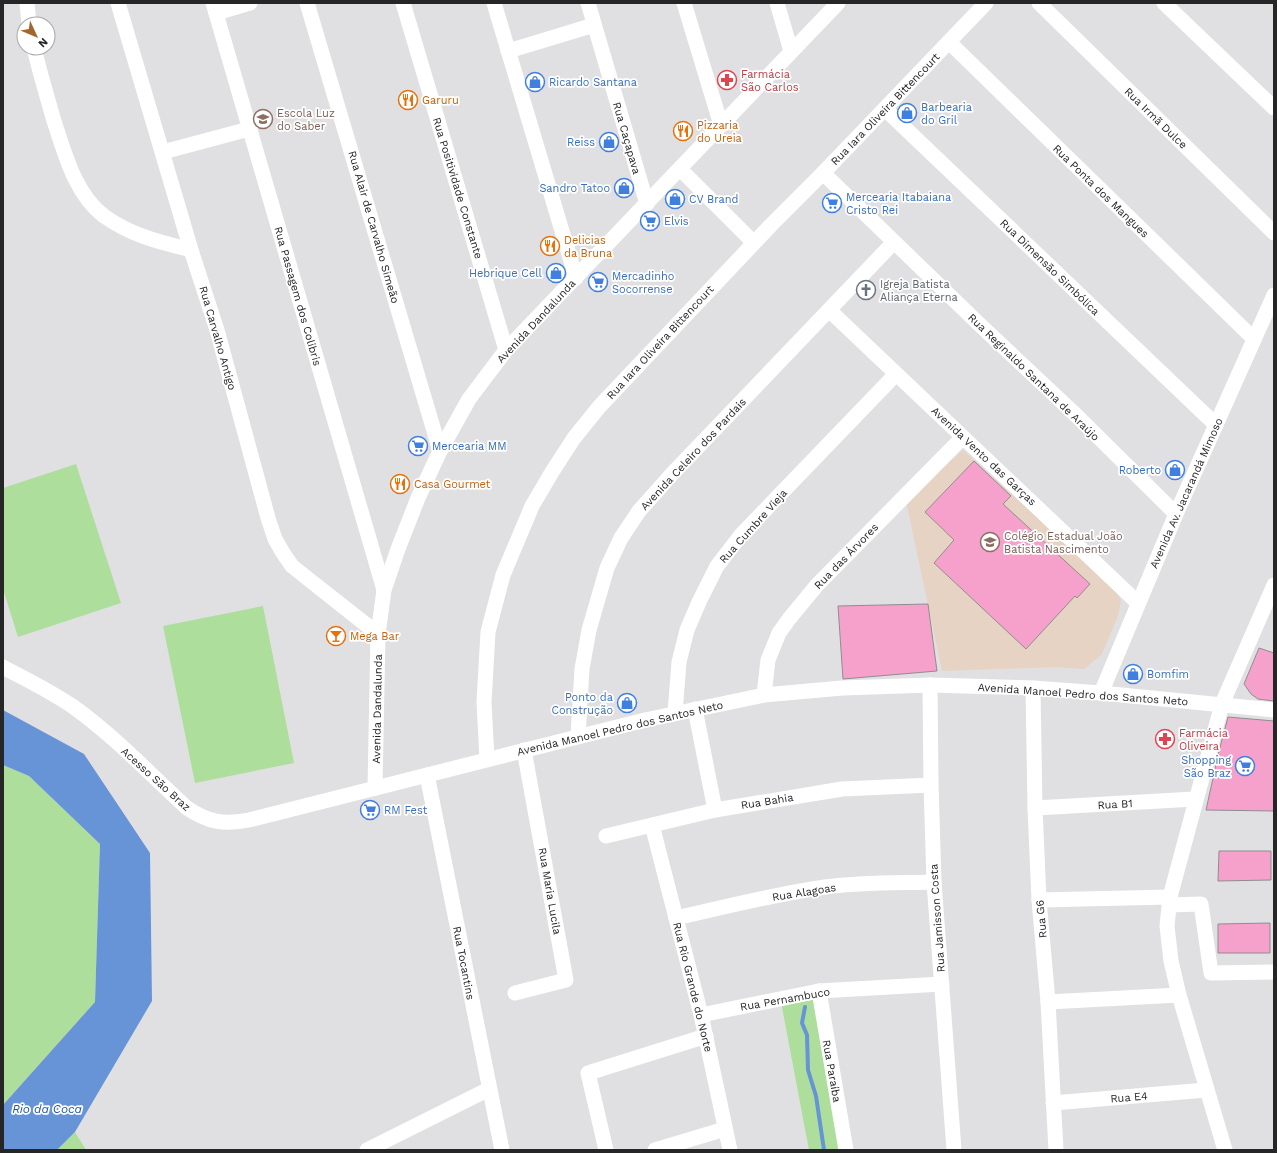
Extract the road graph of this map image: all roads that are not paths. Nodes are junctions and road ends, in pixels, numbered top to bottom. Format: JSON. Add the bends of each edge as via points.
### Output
{"nodes":[{"id":1,"x":27,"y":3,"type":"edge"},
{"id":2,"x":118,"y":3,"type":"edge"},
{"id":3,"x":250,"y":3,"type":"edge"},
{"id":4,"x":307,"y":3,"type":"edge"},
{"id":5,"x":402,"y":3,"type":"edge"},
{"id":6,"x":494,"y":3,"type":"edge"},
{"id":7,"x":588,"y":3,"type":"edge"},
{"id":8,"x":684,"y":3,"type":"edge"},
{"id":9,"x":777,"y":3,"type":"edge"},
{"id":10,"x":838,"y":3,"type":"edge"},
{"id":11,"x":986,"y":3,"type":"edge"},
{"id":12,"x":1039,"y":3,"type":"edge"},
{"id":13,"x":1164,"y":3,"type":"edge"},
{"id":14,"x":214,"y":8,"type":"edge"},
{"id":15,"x":28,"y":16,"type":"edge"},
{"id":16,"x":594,"y":25,"type":"junction"},
{"id":17,"x":949,"y":42,"type":"junction"},
{"id":18,"x":508,"y":51,"type":"junction"},
{"id":19,"x":791,"y":51,"type":"junction"},
{"id":20,"x":36,"y":56,"type":"edge"},
{"id":21,"x":1274,"y":108,"type":"edge"},
{"id":22,"x":885,"y":109,"type":"junction"},
{"id":23,"x":721,"y":125,"type":"junction"},
{"id":24,"x":249,"y":129,"type":"junction"},
{"id":25,"x":163,"y":152,"type":"junction"},
{"id":26,"x":680,"y":169,"type":"junction"},
{"id":27,"x":823,"y":173,"type":"junction"},
{"id":28,"x":646,"y":204,"type":"junction"},
{"id":29,"x":1274,"y":233,"type":"edge"},
{"id":30,"x":894,"y":242,"type":"junction"},
{"id":31,"x":754,"y":243,"type":"junction"},
{"id":32,"x":191,"y":250,"type":"junction"},
{"id":33,"x":576,"y":278,"type":"junction"},
{"id":34,"x":1274,"y":295,"type":"edge"},
{"id":35,"x":829,"y":310,"type":"junction"},
{"id":36,"x":1254,"y":339,"type":"junction"},
{"id":37,"x":506,"y":350,"type":"junction"},
{"id":38,"x":896,"y":374,"type":"junction"},
{"id":39,"x":1216,"y":425,"type":"junction"},
{"id":40,"x":963,"y":437,"type":"junction"},
{"id":41,"x":440,"y":451,"type":"junction"},
{"id":42,"x":1176,"y":514,"type":"junction"},
{"id":43,"x":1274,"y":585,"type":"edge"},
{"id":44,"x":384,"y":590,"type":"junction"},
{"id":45,"x":1138,"y":603,"type":"junction"},
{"id":46,"x":378,"y":634,"type":"junction"},
{"id":47,"x":3,"y":667,"type":"edge"},
{"id":48,"x":930,"y":685,"type":"junction"},
{"id":49,"x":1034,"y":688,"type":"junction"},
{"id":50,"x":1101,"y":693,"type":"junction"},
{"id":51,"x":764,"y":696,"type":"junction"},
{"id":52,"x":1222,"y":704,"type":"junction"},
{"id":53,"x":695,"y":709,"type":"junction"},
{"id":54,"x":1274,"y":710,"type":"edge"},
{"id":55,"x":675,"y":713,"type":"junction"},
{"id":56,"x":578,"y":736,"type":"junction"},
{"id":57,"x":524,"y":750,"type":"junction"},
{"id":58,"x":487,"y":759,"type":"junction"},
{"id":59,"x":427,"y":775,"type":"junction"},
{"id":60,"x":931,"y":785,"type":"junction"},
{"id":61,"x":375,"y":788,"type":"junction"},
{"id":62,"x":1195,"y":800,"type":"junction"},
{"id":63,"x":1035,"y":808,"type":"junction"},
{"id":64,"x":715,"y":810,"type":"junction"},
{"id":65,"x":652,"y":825,"type":"junction"},
{"id":66,"x":606,"y":836,"type":"dead end"},
{"id":67,"x":934,"y":882,"type":"junction"},
{"id":68,"x":1039,"y":900,"type":"junction"},
{"id":69,"x":1170,"y":901,"type":"junction"},
{"id":70,"x":676,"y":918,"type":"junction"},
{"id":71,"x":1274,"y":972,"type":"edge"},
{"id":72,"x":942,"y":984,"type":"junction"},
{"id":73,"x":819,"y":991,"type":"junction"},
{"id":74,"x":515,"y":993,"type":"dead end"},
{"id":75,"x":1179,"y":995,"type":"junction"},
{"id":76,"x":1048,"y":1002,"type":"junction"},
{"id":77,"x":701,"y":1015,"type":"junction"},
{"id":78,"x":706,"y":1036,"type":"junction"},
{"id":79,"x":489,"y":1089,"type":"junction"},
{"id":80,"x":1206,"y":1090,"type":"junction"},
{"id":81,"x":1053,"y":1103,"type":"junction"},
{"id":82,"x":725,"y":1129,"type":"junction"},
{"id":83,"x":367,"y":1150,"type":"edge"},
{"id":84,"x":502,"y":1150,"type":"edge"},
{"id":85,"x":606,"y":1150,"type":"edge"},
{"id":86,"x":655,"y":1150,"type":"edge"},
{"id":87,"x":730,"y":1150,"type":"edge"},
{"id":88,"x":846,"y":1150,"type":"edge"},
{"id":89,"x":954,"y":1150,"type":"edge"},
{"id":90,"x":1056,"y":1150,"type":"edge"},
{"id":91,"x":1225,"y":1150,"type":"edge"}],
"edges":[{"from":1,"to":15,"type":"street"},
{"from":2,"to":25,"type":"street","name":"Rua Carvalho Antigo"},
{"from":3,"to":14,"type":"street"},
{"from":4,"to":41,"type":"street","name":"Rua Alair de Carvalho Simeão"},
{"from":5,"to":37,"type":"street","name":"Rua Positividade Constante"},
{"from":6,"to":18,"type":"street"},
{"from":7,"to":16,"type":"street","name":"Rua Caçapava"},
{"from":8,"to":23,"type":"street"},
{"from":9,"to":19,"type":"street"},
{"from":10,"to":19,"type":"street","name":"Avenida Dandalunda"},
{"from":11,"to":17,"type":"street","name":"Rua Iara Oliveira Bittencourt"},
{"from":12,"to":29,"type":"street","name":"Rua Irmã Dulce"},
{"from":13,"to":21,"type":"street"},
{"from":14,"to":24,"type":"street","name":"Rua Passagem dos Colibris"},
{"from":16,"to":18,"type":"street"},
{"from":16,"to":28,"type":"street","name":"Rua Caçapava"},
{"from":17,"to":22,"type":"street","name":"Rua Iara Oliveira Bittencourt"},
{"from":17,"to":36,"type":"street","name":"Rua Ponta dos Mangues"},
{"from":18,"to":33,"type":"street"},
{"from":19,"to":23,"type":"street","name":"Avenida Dandalunda"},
{"from":20,"to":32,"type":"street","via":[[65,154],[76,181],[87,198],[103,215],[129,231]]},
{"from":22,"to":27,"type":"street","name":"Rua Iara Oliveira Bittencourt"},
{"from":22,"to":39,"type":"street","name":"Rua Dimensão Simbólica"},
{"from":23,"to":26,"type":"street","name":"Avenida Dandalunda"},
{"from":24,"to":25,"type":"street"},
{"from":24,"to":44,"type":"street","name":"Rua Passagem dos Colibris"},
{"from":25,"to":32,"type":"street","name":"Rua Carvalho Antigo"},
{"from":26,"to":28,"type":"street","name":"Avenida Dandalunda"},
{"from":26,"to":31,"type":"street"},
{"from":27,"to":30,"type":"street","name":"Rua Reginaldo Santana de Araújo"},
{"from":27,"to":31,"type":"street","name":"Rua Iara Oliveira Bittencourt"},
{"from":28,"to":33,"type":"street","name":"Avenida Dandalunda"},
{"from":30,"to":35,"type":"street","name":"Avenida Celeiro dos Pardais"},
{"from":30,"to":42,"type":"street","name":"Rua Reginaldo Santana de Araújo"},
{"from":31,"to":58,"type":"street","name":"Rua Iara Oliveira Bittencourt","via":[[599,407],[574,438],[532,506],[503,575],[488,632],[484,702]]},
{"from":32,"to":46,"type":"street","name":"Rua Carvalho Antigo","via":[[217,330],[275,539],[292,566]]},
{"from":33,"to":37,"type":"street","name":"Avenida Dandalunda"},
{"from":34,"to":36,"type":"street","name":"Avenida Av. Jacarandá Mimoso"},
{"from":35,"to":38,"type":"street","name":"Avenida Vento das Garças"},
{"from":35,"to":56,"type":"street","name":"Avenida Celeiro dos Pardais","via":[[672,474],[639,511],[621,538],[607,568],[589,630],[582,669]]},
{"from":36,"to":39,"type":"street","name":"Avenida Av. Jacarandá Mimoso"},
{"from":37,"to":41,"type":"street","name":"Avenida Dandalunda","via":[[469,399]]},
{"from":38,"to":40,"type":"street","name":"Avenida Vento das Garças"},
{"from":38,"to":55,"type":"street","name":"Rua Cumbre Vieja","via":[[741,535],[717,566],[687,630],[679,662]]},
{"from":39,"to":42,"type":"street","name":"Avenida Av. Jacarandá Mimoso"},
{"from":40,"to":45,"type":"street","name":"Avenida Vento das Garças"},
{"from":40,"to":51,"type":"street","name":"Rua das Árvores","via":[[817,585],[789,619],[779,633],[768,660]]},
{"from":41,"to":44,"type":"street","name":"Avenida Dandalunda","via":[[415,505]]},
{"from":42,"to":45,"type":"street","name":"Avenida Av. Jacarandá Mimoso"},
{"from":43,"to":52,"type":"street"},
{"from":44,"to":46,"type":"street","name":"Avenida Dandalunda"},
{"from":45,"to":50,"type":"street","name":"Avenida Av. Jacarandá Mimoso"},
{"from":46,"to":61,"type":"street","name":"Avenida Dandalunda"},
{"from":47,"to":61,"type":"street","name":"Acesso São Braz","via":[[76,709],[186,808],[215,822],[249,820]]},
{"from":48,"to":49,"type":"street","name":"Avenida Manoel Pedro dos Santos Neto"},
{"from":48,"to":51,"type":"street","name":"Avenida Manoel Pedro dos Santos Neto","via":[[845,688]]},
{"from":48,"to":60,"type":"street","name":"Rua Jamisson Costa"},
{"from":49,"to":50,"type":"street","name":"Avenida Manoel Pedro dos Santos Neto"},
{"from":49,"to":63,"type":"street","name":"Rua G6"},
{"from":50,"to":52,"type":"street","name":"Avenida Manoel Pedro dos Santos Neto"},
{"from":51,"to":53,"type":"street","name":"Avenida Manoel Pedro dos Santos Neto"},
{"from":52,"to":54,"type":"street","name":"Avenida Manoel Pedro dos Santos Neto"},
{"from":52,"to":62,"type":"street"},
{"from":53,"to":55,"type":"street","name":"Avenida Manoel Pedro dos Santos Neto"},
{"from":53,"to":64,"type":"street"},
{"from":55,"to":56,"type":"street","name":"Avenida Manoel Pedro dos Santos Neto"},
{"from":56,"to":57,"type":"street","name":"Avenida Manoel Pedro dos Santos Neto"},
{"from":57,"to":58,"type":"street","name":"Avenida Manoel Pedro dos Santos Neto"},
{"from":57,"to":74,"type":"street","name":"Rua Maria Lucila","via":[[566,980]]},
{"from":58,"to":59,"type":"street","name":"Avenida Manoel Pedro dos Santos Neto"},
{"from":59,"to":61,"type":"street","name":"Avenida Manoel Pedro dos Santos Neto"},
{"from":59,"to":79,"type":"street","name":"Rua Tocantins"},
{"from":60,"to":64,"type":"street","name":"Rua Bahia","via":[[842,789]]},
{"from":60,"to":67,"type":"street","name":"Rua Jamisson Costa"},
{"from":62,"to":63,"type":"street","name":"Rua B1"},
{"from":62,"to":69,"type":"street"},
{"from":63,"to":68,"type":"street","name":"Rua G6"},
{"from":64,"to":65,"type":"street","name":"Rua Bahia"},
{"from":65,"to":66,"type":"street","name":"Rua Bahia"},
{"from":65,"to":70,"type":"street","name":"Rua Rio Grande do Norte"},
{"from":67,"to":70,"type":"street","name":"Rua Alagoas","via":[[826,887]]},
{"from":67,"to":72,"type":"street","name":"Rua Jamisson Costa"},
{"from":68,"to":69,"type":"street"},
{"from":68,"to":76,"type":"street","name":"Rua G6"},
{"from":69,"to":71,"type":"street","via":[[1201,904],[1211,973]]},
{"from":69,"to":75,"type":"street","via":[[1167,926],[1171,961]]},
{"from":70,"to":77,"type":"street","name":"Rua Rio Grande do Norte"},
{"from":72,"to":73,"type":"street","name":"Rua Pernambuco"},
{"from":72,"to":89,"type":"street","name":"Rua Jamisson Costa"},
{"from":73,"to":77,"type":"street","name":"Rua Pernambuco"},
{"from":73,"to":88,"type":"street","name":"Rua Paraíba"},
{"from":75,"to":76,"type":"street"},
{"from":75,"to":80,"type":"street"},
{"from":76,"to":81,"type":"street","name":"Rua G6"},
{"from":77,"to":78,"type":"street","name":"Rua Rio Grande do Norte"},
{"from":78,"to":82,"type":"street","name":"Rua Rio Grande do Norte"},
{"from":78,"to":85,"type":"street","via":[[588,1073]]},
{"from":79,"to":83,"type":"street"},
{"from":79,"to":84,"type":"street","name":"Rua Tocantins"},
{"from":80,"to":81,"type":"street","name":"Rua E4"},
{"from":80,"to":91,"type":"street"},
{"from":81,"to":90,"type":"street","name":"Rua G6"},
{"from":82,"to":86,"type":"street"},
{"from":82,"to":87,"type":"street","name":"Rua Rio Grande do Norte"}]}
